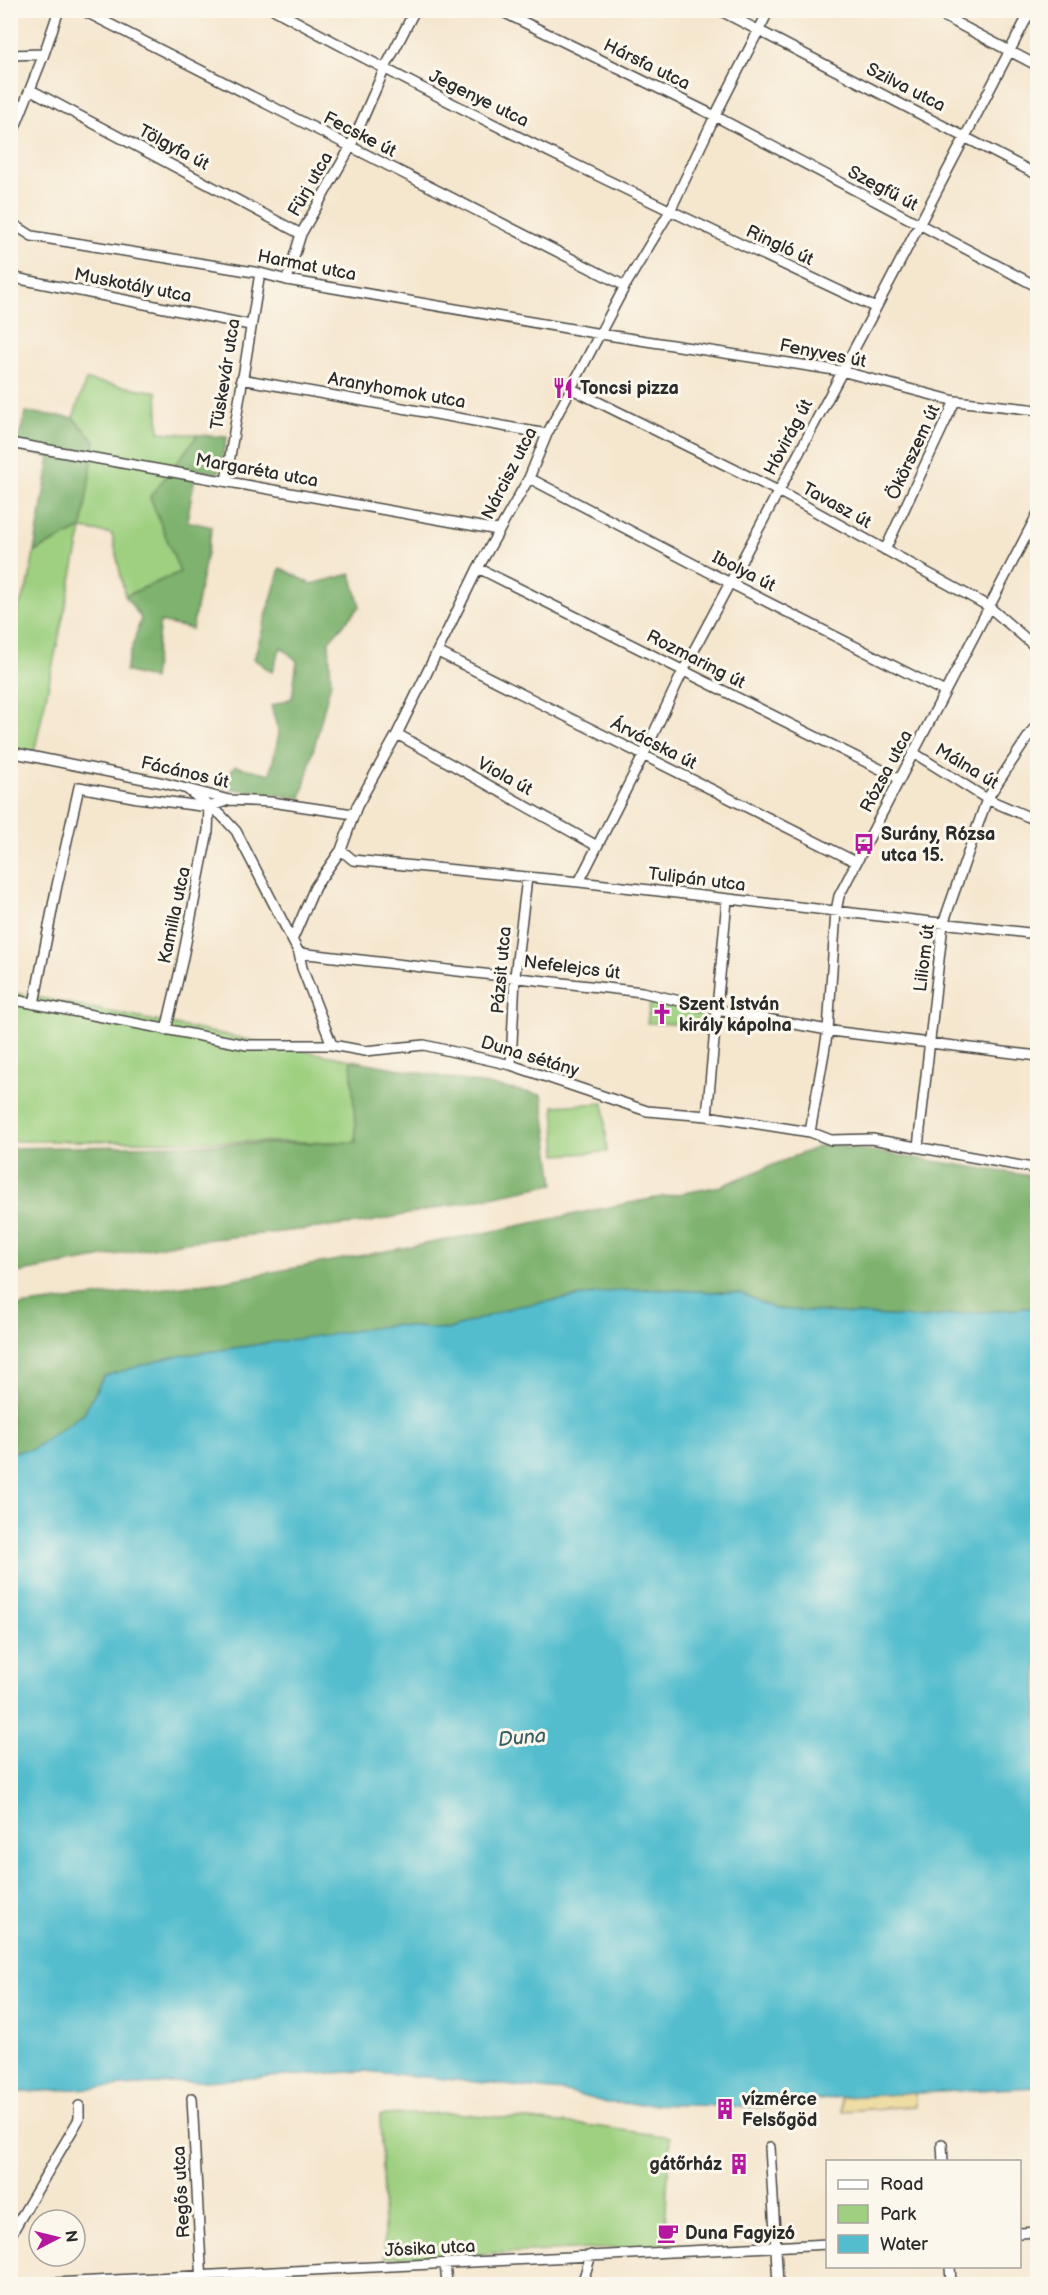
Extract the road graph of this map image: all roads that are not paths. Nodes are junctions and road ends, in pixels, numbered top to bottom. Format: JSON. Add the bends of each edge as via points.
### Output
{"nodes":[{"id":1,"x":59,"y":10,"type":"edge"},
{"id":2,"x":82,"y":10,"type":"edge"},
{"id":3,"x":275,"y":10,"type":"edge"},
{"id":4,"x":415,"y":10,"type":"edge"},
{"id":5,"x":499,"y":10,"type":"edge"},
{"id":6,"x":719,"y":10,"type":"edge"},
{"id":7,"x":769,"y":10,"type":"edge"},
{"id":8,"x":932,"y":10,"type":"edge"},
{"id":9,"x":1031,"y":10,"type":"edge"},
{"id":10,"x":758,"y":30,"type":"junction"},
{"id":11,"x":1010,"y":51,"type":"junction"},
{"id":12,"x":44,"y":54,"type":"junction"},
{"id":13,"x":10,"y":55,"type":"edge"},
{"id":14,"x":1038,"y":66,"type":"edge"},
{"id":15,"x":384,"y":70,"type":"junction"},
{"id":16,"x":31,"y":90,"type":"junction"},
{"id":17,"x":715,"y":116,"type":"junction"},
{"id":18,"x":964,"y":136,"type":"junction"},
{"id":19,"x":10,"y":140,"type":"edge"},
{"id":20,"x":350,"y":148,"type":"junction"},
{"id":21,"x":1038,"y":175,"type":"edge"},
{"id":22,"x":670,"y":211,"type":"junction"},
{"id":23,"x":10,"y":222,"type":"edge"},
{"id":24,"x":919,"y":225,"type":"junction"},
{"id":25,"x":301,"y":234,"type":"junction"},
{"id":26,"x":260,"y":273,"type":"junction"},
{"id":27,"x":10,"y":277,"type":"edge"},
{"id":28,"x":287,"y":280,"type":"junction"},
{"id":29,"x":625,"y":286,"type":"junction"},
{"id":30,"x":1038,"y":286,"type":"edge"},
{"id":31,"x":876,"y":308,"type":"junction"},
{"id":32,"x":250,"y":325,"type":"junction"},
{"id":33,"x":601,"y":334,"type":"junction"},
{"id":34,"x":842,"y":371,"type":"junction"},
{"id":35,"x":241,"y":379,"type":"junction"},
{"id":36,"x":572,"y":389,"type":"junction"},
{"id":37,"x":955,"y":401,"type":"junction"},
{"id":38,"x":1038,"y":410,"type":"edge"},
{"id":39,"x":547,"y":434,"type":"junction"},
{"id":40,"x":10,"y":443,"type":"edge"},
{"id":41,"x":529,"y":478,"type":"junction"},
{"id":42,"x":226,"y":481,"type":"junction"},
{"id":43,"x":778,"y":491,"type":"junction"},
{"id":44,"x":1038,"y":513,"type":"edge"},
{"id":45,"x":498,"y":530,"type":"junction"},
{"id":46,"x":885,"y":550,"type":"junction"},
{"id":47,"x":478,"y":568,"type":"junction"},
{"id":48,"x":730,"y":583,"type":"junction"},
{"id":49,"x":988,"y":606,"type":"junction"},
{"id":50,"x":1038,"y":649,"type":"edge"},
{"id":51,"x":438,"y":652,"type":"junction"},
{"id":52,"x":683,"y":671,"type":"junction"},
{"id":53,"x":945,"y":692,"type":"junction"},
{"id":54,"x":1038,"y":722,"type":"edge"},
{"id":55,"x":397,"y":734,"type":"junction"},
{"id":56,"x":10,"y":752,"type":"edge"},
{"id":57,"x":914,"y":753,"type":"junction"},
{"id":58,"x":643,"y":756,"type":"junction"},
{"id":59,"x":900,"y":779,"type":"junction"},
{"id":60,"x":188,"y":790,"type":"junction"},
{"id":61,"x":987,"y":799,"type":"junction"},
{"id":62,"x":229,"y":800,"type":"junction"},
{"id":63,"x":209,"y":807,"type":"junction"},
{"id":64,"x":353,"y":814,"type":"junction"},
{"id":65,"x":1038,"y":821,"type":"edge"},
{"id":66,"x":597,"y":846,"type":"junction"},
{"id":67,"x":341,"y":850,"type":"junction"},
{"id":68,"x":856,"y":862,"type":"junction"},
{"id":69,"x":527,"y":878,"type":"junction"},
{"id":70,"x":579,"y":882,"type":"junction"},
{"id":71,"x":727,"y":900,"type":"junction"},
{"id":72,"x":836,"y":911,"type":"junction"},
{"id":73,"x":943,"y":924,"type":"junction"},
{"id":74,"x":1038,"y":934,"type":"edge"},
{"id":75,"x":293,"y":938,"type":"junction"},
{"id":76,"x":299,"y":953,"type":"junction"},
{"id":77,"x":515,"y":976,"type":"junction"},
{"id":78,"x":10,"y":999,"type":"edge"},
{"id":79,"x":34,"y":1004,"type":"junction"},
{"id":80,"x":717,"y":1010,"type":"junction"},
{"id":81,"x":166,"y":1030,"type":"junction"},
{"id":82,"x":828,"y":1030,"type":"junction"},
{"id":83,"x":931,"y":1042,"type":"junction"},
{"id":84,"x":332,"y":1046,"type":"junction"},
{"id":85,"x":1038,"y":1056,"type":"edge"},
{"id":86,"x":511,"y":1065,"type":"junction"},
{"id":87,"x":707,"y":1116,"type":"junction"},
{"id":88,"x":810,"y":1132,"type":"junction"},
{"id":89,"x":918,"y":1147,"type":"junction"},
{"id":90,"x":1038,"y":1168,"type":"edge"},
{"id":91,"x":192,"y":2098,"type":"dead end"},
{"id":92,"x":79,"y":2106,"type":"dead end"},
{"id":93,"x":942,"y":2144,"type":"dead end"},
{"id":94,"x":770,"y":2147,"type":"dead end"},
{"id":95,"x":943,"y":2160,"type":"edge"},
{"id":96,"x":1038,"y":2232,"type":"edge"},
{"id":97,"x":1021,"y":2233,"type":"edge"},
{"id":98,"x":10,"y":2236,"type":"edge"},
{"id":99,"x":826,"y":2244,"type":"edge"},
{"id":100,"x":776,"y":2247,"type":"junction"},
{"id":101,"x":591,"y":2254,"type":"junction"},
{"id":102,"x":446,"y":2264,"type":"junction"},
{"id":103,"x":950,"y":2268,"type":"edge"},
{"id":104,"x":202,"y":2280,"type":"edge"},
{"id":105,"x":35,"y":2284,"type":"edge"},
{"id":106,"x":447,"y":2284,"type":"edge"},
{"id":107,"x":582,"y":2284,"type":"edge"},
{"id":108,"x":778,"y":2284,"type":"edge"},
{"id":109,"x":951,"y":2284,"type":"edge"}],
"edges":[{"from":1,"to":12,"type":"street"},
{"from":2,"to":20,"type":"street","name":"Fecske út"},
{"from":3,"to":15,"type":"street","name":"Jegenye utca"},
{"from":4,"to":15,"type":"street","name":"Fürj utca"},
{"from":5,"to":17,"type":"street","name":"Hársfa utca"},
{"from":6,"to":10,"type":"street","name":"Szilva utca"},
{"from":7,"to":10,"type":"street","name":"Nárcisz utca"},
{"from":8,"to":11,"type":"street"},
{"from":9,"to":11,"type":"street","name":"Hóvirág út"},
{"from":10,"to":17,"type":"street","name":"Nárcisz utca"},
{"from":10,"to":18,"type":"street","name":"Szilva utca"},
{"from":11,"to":14,"type":"street"},
{"from":11,"to":18,"type":"street","name":"Hóvirág út"},
{"from":12,"to":13,"type":"street"},
{"from":12,"to":16,"type":"street"},
{"from":15,"to":20,"type":"street","name":"Fürj utca"},
{"from":15,"to":22,"type":"street","name":"Jegenye utca"},
{"from":16,"to":19,"type":"street"},
{"from":16,"to":25,"type":"street","name":"Tölgyfa út"},
{"from":17,"to":22,"type":"street","name":"Nárcisz utca"},
{"from":17,"to":24,"type":"street","name":"Szegfű út"},
{"from":18,"to":21,"type":"street","name":"Szilva utca"},
{"from":18,"to":24,"type":"street","name":"Hóvirág út"},
{"from":20,"to":25,"type":"street","name":"Fürj utca"},
{"from":20,"to":29,"type":"street","name":"Fecske út"},
{"from":22,"to":29,"type":"street","name":"Nárcisz utca"},
{"from":22,"to":31,"type":"street","name":"Ringló út"},
{"from":23,"to":26,"type":"street","name":"Harmat utca","via":[[32,236]]},
{"from":24,"to":30,"type":"street","name":"Szegfű út"},
{"from":24,"to":31,"type":"street","name":"Hóvirág út"},
{"from":25,"to":28,"type":"street","name":"Fürj utca"},
{"from":26,"to":28,"type":"street","name":"Harmat utca"},
{"from":26,"to":32,"type":"street","name":"Tüskevár utca"},
{"from":27,"to":32,"type":"street","name":"Muskotály utca"},
{"from":28,"to":33,"type":"street","name":"Harmat utca"},
{"from":29,"to":33,"type":"street","name":"Nárcisz utca"},
{"from":31,"to":34,"type":"street","name":"Hóvirág út"},
{"from":32,"to":35,"type":"street","name":"Tüskevár utca"},
{"from":33,"to":34,"type":"street","name":"Fenyves út"},
{"from":33,"to":36,"type":"street","name":"Nárcisz utca"},
{"from":34,"to":37,"type":"street","name":"Fenyves út"},
{"from":34,"to":43,"type":"street","name":"Hóvirág út"},
{"from":35,"to":39,"type":"street","name":"Aranyhomok utca"},
{"from":35,"to":42,"type":"street","name":"Tüskevár utca"},
{"from":36,"to":39,"type":"street","name":"Nárcisz utca"},
{"from":36,"to":43,"type":"street","name":"Tavasz út"},
{"from":37,"to":38,"type":"street","name":"Fenyves út"},
{"from":37,"to":46,"type":"street","name":"Ökörszem út"},
{"from":39,"to":41,"type":"street","name":"Nárcisz utca"},
{"from":40,"to":42,"type":"street","name":"Margaréta utca"},
{"from":41,"to":45,"type":"street","name":"Nárcisz utca"},
{"from":41,"to":48,"type":"street","name":"Ibolya út"},
{"from":42,"to":45,"type":"street","name":"Margaréta utca"},
{"from":43,"to":46,"type":"street","name":"Tavasz út"},
{"from":43,"to":48,"type":"street","name":"Hóvirág út"},
{"from":44,"to":49,"type":"street","name":"Rózsa utca"},
{"from":45,"to":47,"type":"street","name":"Nárcisz utca"},
{"from":46,"to":49,"type":"street","name":"Tavasz út"},
{"from":47,"to":51,"type":"street","name":"Nárcisz utca"},
{"from":47,"to":52,"type":"street","name":"Rozmaring út"},
{"from":48,"to":52,"type":"street","name":"Hóvirág út"},
{"from":48,"to":53,"type":"street","name":"Ibolya út"},
{"from":49,"to":50,"type":"street","name":"Tavasz út"},
{"from":49,"to":53,"type":"street","name":"Rózsa utca"},
{"from":51,"to":55,"type":"street","name":"Nárcisz utca"},
{"from":51,"to":58,"type":"street","name":"Árvácska út"},
{"from":52,"to":58,"type":"street","name":"Hóvirág út"},
{"from":52,"to":59,"type":"street","name":"Rozmaring út"},
{"from":53,"to":57,"type":"street","name":"Rózsa utca"},
{"from":54,"to":61,"type":"street","name":"Liliom út"},
{"from":55,"to":64,"type":"street","name":"Nárcisz utca"},
{"from":55,"to":66,"type":"street","name":"Viola út"},
{"from":56,"to":60,"type":"street","name":"Fácános út"},
{"from":57,"to":59,"type":"street","name":"Rózsa utca"},
{"from":57,"to":61,"type":"street","name":"Málna út"},
{"from":58,"to":66,"type":"street","name":"Hóvirág út"},
{"from":58,"to":68,"type":"street","name":"Árvácska út"},
{"from":59,"to":68,"type":"street","name":"Rózsa utca"},
{"from":60,"to":62,"type":"street","name":"Fácános út"},
{"from":60,"to":63,"type":"street"},
{"from":61,"to":65,"type":"street","name":"Málna út"},
{"from":61,"to":73,"type":"street","name":"Liliom út"},
{"from":62,"to":63,"type":"street"},
{"from":62,"to":64,"type":"street","name":"Fácános út"},
{"from":63,"to":75,"type":"street","via":[[236,831]]},
{"from":63,"to":79,"type":"street","via":[[79,787]]},
{"from":63,"to":81,"type":"street","name":"Kamilla utca","via":[[208,831]]},
{"from":64,"to":67,"type":"street","name":"Nárcisz utca"},
{"from":66,"to":70,"type":"street","name":"Hóvirág út"},
{"from":67,"to":69,"type":"street","name":"Tulipán utca","via":[[353,860]]},
{"from":67,"to":75,"type":"street","name":"Nárcisz utca","via":[[315,887]]},
{"from":68,"to":72,"type":"street","name":"Rózsa utca"},
{"from":69,"to":70,"type":"street","name":"Tulipán utca"},
{"from":69,"to":77,"type":"street","name":"Pázsit utca"},
{"from":70,"to":71,"type":"street","name":"Tulipán utca"},
{"from":71,"to":72,"type":"street","name":"Tulipán utca"},
{"from":71,"to":80,"type":"street"},
{"from":72,"to":73,"type":"street","name":"Tulipán utca"},
{"from":72,"to":82,"type":"street","name":"Rózsa utca"},
{"from":73,"to":74,"type":"street","name":"Tulipán utca"},
{"from":73,"to":83,"type":"street","name":"Liliom út"},
{"from":75,"to":76,"type":"street"},
{"from":76,"to":77,"type":"street","name":"Nefelejcs út"},
{"from":76,"to":84,"type":"street"},
{"from":77,"to":80,"type":"street","name":"Nefelejcs út","via":[[642,992]]},
{"from":77,"to":86,"type":"street","name":"Pázsit utca"},
{"from":78,"to":79,"type":"street","name":"Duna sétány"},
{"from":79,"to":81,"type":"street","name":"Duna sétány"},
{"from":80,"to":82,"type":"street","name":"Nefelejcs út"},
{"from":80,"to":87,"type":"street"},
{"from":81,"to":84,"type":"street","name":"Duna sétány","via":[[247,1045]]},
{"from":82,"to":83,"type":"street","name":"Nefelejcs út"},
{"from":82,"to":88,"type":"street","name":"Rózsa utca"},
{"from":83,"to":85,"type":"street","name":"Nefelejcs út"},
{"from":83,"to":89,"type":"street","name":"Liliom út"},
{"from":84,"to":86,"type":"street","name":"Duna sétány","via":[[365,1051],[424,1045]]},
{"from":86,"to":87,"type":"street","name":"Duna sétány","via":[[647,1111]]},
{"from":87,"to":88,"type":"street","name":"Duna sétány"},
{"from":88,"to":89,"type":"street","name":"Duna sétány","via":[[831,1140],[872,1139]]},
{"from":89,"to":90,"type":"street","name":"Duna sétány"},
{"from":91,"to":104,"type":"street","name":"Regős utca"},
{"from":92,"to":98,"type":"street","via":[[79,2119]]},
{"from":93,"to":95,"type":"street"},
{"from":94,"to":100,"type":"street"},
{"from":96,"to":97,"type":"street"},
{"from":99,"to":100,"type":"street","name":"Jósika utca"},
{"from":100,"to":101,"type":"street","name":"Jósika utca"},
{"from":100,"to":108,"type":"street"},
{"from":101,"to":102,"type":"street","name":"Jósika utca"},
{"from":101,"to":107,"type":"street"},
{"from":102,"to":104,"type":"street","name":"Jósika utca"},
{"from":102,"to":106,"type":"street"},
{"from":103,"to":109,"type":"street"},
{"from":104,"to":105,"type":"street","name":"Jósika utca"}]}
